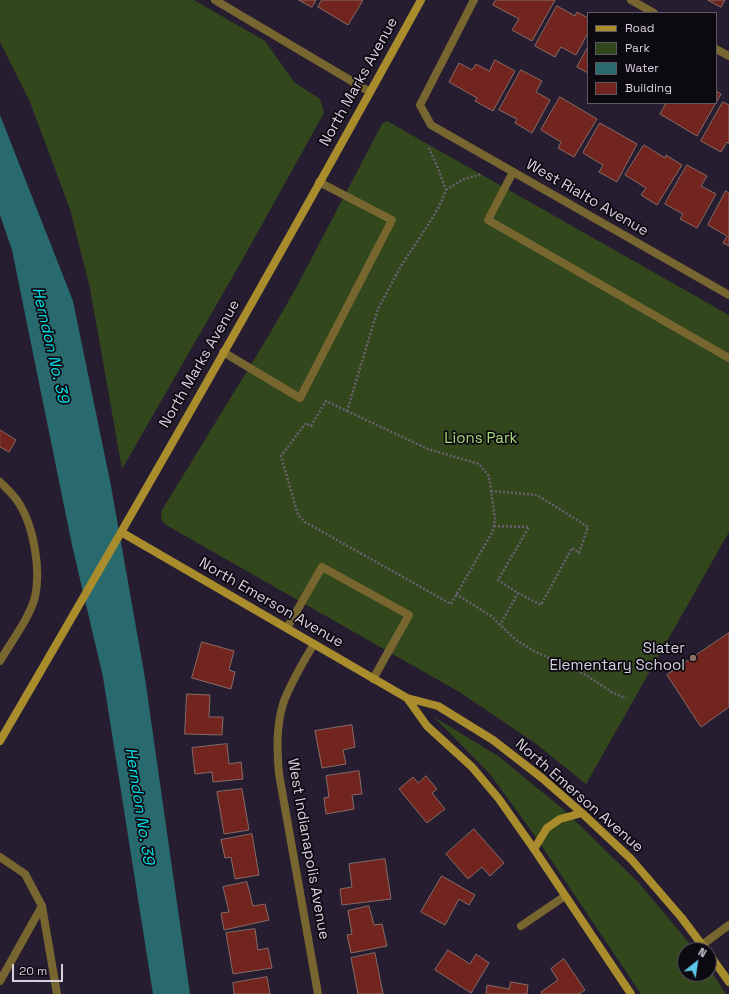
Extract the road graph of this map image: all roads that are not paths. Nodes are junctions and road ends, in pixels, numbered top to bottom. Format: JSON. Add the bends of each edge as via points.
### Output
{"nodes":[{"id":1,"x":216,"y":0,"type":"edge"},
{"id":2,"x":421,"y":0,"type":"edge"},
{"id":3,"x":474,"y":0,"type":"edge"},
{"id":4,"x":631,"y":0,"type":"edge"},
{"id":5,"x":652,"y":12,"type":"edge"},
{"id":6,"x":717,"y":50,"type":"edge"},
{"id":7,"x":729,"y":56,"type":"edge"},
{"id":8,"x":370,"y":92,"type":"junction"},
{"id":9,"x":513,"y":172,"type":"junction"},
{"id":10,"x":319,"y":182,"type":"junction"},
{"id":11,"x":729,"y":295,"type":"edge"},
{"id":12,"x":223,"y":352,"type":"junction"},
{"id":13,"x":729,"y":358,"type":"edge"},
{"id":14,"x":0,"y":482,"type":"edge"},
{"id":15,"x":120,"y":532,"type":"junction"},
{"id":16,"x":287,"y":628,"type":"junction"},
{"id":17,"x":314,"y":644,"type":"junction"},
{"id":18,"x":0,"y":661,"type":"edge"},
{"id":19,"x":374,"y":679,"type":"junction"},
{"id":20,"x":407,"y":698,"type":"junction"},
{"id":21,"x":0,"y":741,"type":"edge"},
{"id":22,"x":582,"y":813,"type":"junction"},
{"id":23,"x":534,"y":849,"type":"junction"},
{"id":24,"x":0,"y":857,"type":"edge"},
{"id":25,"x":565,"y":896,"type":"junction"},
{"id":26,"x":42,"y":906,"type":"junction"},
{"id":27,"x":729,"y":925,"type":"edge"},
{"id":28,"x":521,"y":926,"type":"dead end"},
{"id":29,"x":700,"y":942,"type":"edge"},
{"id":30,"x":711,"y":942,"type":"edge"},
{"id":31,"x":717,"y":965,"type":"edge"},
{"id":32,"x":0,"y":981,"type":"edge"},
{"id":33,"x":729,"y":982,"type":"edge"},
{"id":34,"x":57,"y":994,"type":"edge"},
{"id":35,"x":318,"y":994,"type":"edge"},
{"id":36,"x":631,"y":994,"type":"edge"}],
"edges":[{"from":1,"to":8,"type":"street"},
{"from":2,"to":8,"type":"street","name":"North Marks Avenue"},
{"from":3,"to":9,"type":"street","name":"West Rialto Avenue","via":[[420,105],[431,125]]},
{"from":4,"to":5,"type":"street"},
{"from":6,"to":7,"type":"street"},
{"from":8,"to":10,"type":"street","name":"North Marks Avenue"},
{"from":9,"to":11,"type":"street","name":"West Rialto Avenue"},
{"from":9,"to":13,"type":"street","via":[[488,220]]},
{"from":10,"to":12,"type":"street","name":"North Marks Avenue"},
{"from":10,"to":12,"type":"street","via":[[392,220],[300,398]]},
{"from":12,"to":15,"type":"street","name":"North Marks Avenue"},
{"from":14,"to":18,"type":"street","via":[[21,505],[31,531],[37,574],[35,597]]},
{"from":15,"to":16,"type":"street","name":"North Emerson Avenue"},
{"from":15,"to":21,"type":"street","name":"North Marks Avenue"},
{"from":16,"to":17,"type":"street","name":"North Emerson Avenue"},
{"from":16,"to":19,"type":"street","via":[[322,567],[409,616]]},
{"from":17,"to":19,"type":"street","name":"North Emerson Avenue"},
{"from":17,"to":35,"type":"street","name":"West Indianapolis Avenue","via":[[294,678],[284,702],[277,750],[279,774]]},
{"from":19,"to":20,"type":"street","name":"North Emerson Avenue"},
{"from":20,"to":22,"type":"street","name":"North Emerson Avenue","via":[[438,706],[493,740]]},
{"from":20,"to":23,"type":"street","name":"North Emerson Avenue","via":[[427,726],[472,767]]},
{"from":22,"to":23,"type":"street","via":[[560,819],[547,828]]},
{"from":22,"to":29,"type":"street","name":"North Emerson Avenue","via":[[631,859]]},
{"from":23,"to":25,"type":"street","name":"North Emerson Avenue"},
{"from":24,"to":26,"type":"street","via":[[26,874]]},
{"from":25,"to":28,"type":"street"},
{"from":25,"to":36,"type":"street","name":"North Emerson Avenue"},
{"from":26,"to":32,"type":"street"},
{"from":26,"to":34,"type":"street"},
{"from":27,"to":30,"type":"street"},
{"from":31,"to":33,"type":"street"}]}
